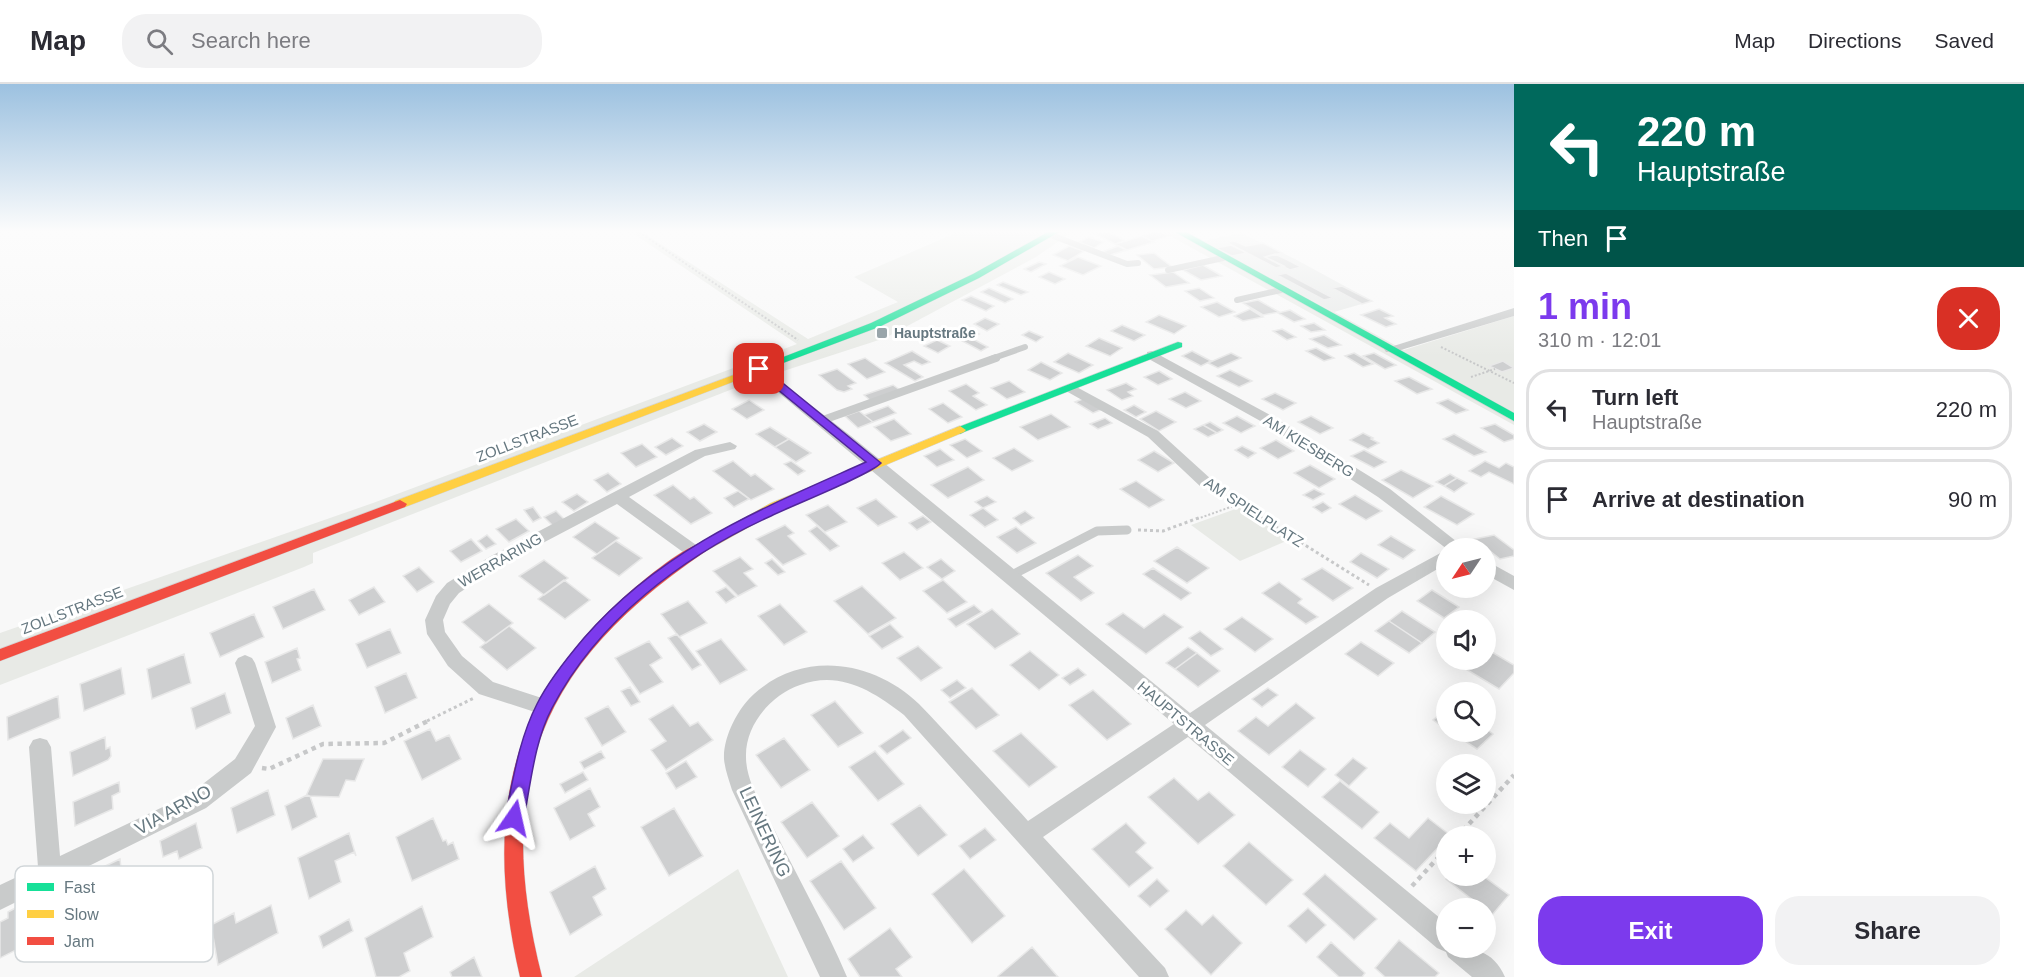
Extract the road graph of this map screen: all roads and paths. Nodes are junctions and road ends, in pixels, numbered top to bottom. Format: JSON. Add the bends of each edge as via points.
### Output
{"nodes":[{"id":1,"x":701,"y":274,"type":"edge"},
{"id":2,"x":979,"y":274,"type":"edge"},
{"id":3,"x":1252,"y":274,"type":"edge"},
{"id":4,"x":1281,"y":290,"type":"junction"},
{"id":5,"x":1238,"y":300,"type":"dead end"},
{"id":6,"x":1514,"y":312,"type":"edge"},
{"id":7,"x":1425,"y":339,"type":"junction"},
{"id":8,"x":1178,"y":345,"type":"dead end"},
{"id":9,"x":1025,"y":347,"type":"dead end"},
{"id":10,"x":812,"y":349,"type":"junction"},
{"id":11,"x":1390,"y":349,"type":"junction"},
{"id":12,"x":1152,"y":355,"type":"junction"},
{"id":13,"x":759,"y":369,"type":"junction"},
{"id":14,"x":1495,"y":369,"type":"dead end"},
{"id":15,"x":1489,"y":371,"type":"junction"},
{"id":16,"x":1453,"y":384,"type":"junction"},
{"id":17,"x":1514,"y":384,"type":"edge"},
{"id":18,"x":1071,"y":388,"type":"junction"},
{"id":19,"x":1514,"y":418,"type":"edge"},
{"id":20,"x":823,"y":420,"type":"junction"},
{"id":21,"x":730,"y":446,"type":"dead end"},
{"id":22,"x":875,"y":463,"type":"junction"},
{"id":23,"x":1208,"y":484,"type":"joint"},
{"id":24,"x":617,"y":496,"type":"junction"},
{"id":25,"x":1239,"y":504,"type":"junction"},
{"id":26,"x":1127,"y":530,"type":"joint"},
{"id":27,"x":1443,"y":538,"type":"edge"},
{"id":28,"x":693,"y":551,"type":"junction"},
{"id":29,"x":1436,"y":562,"type":"edge"},
{"id":30,"x":1496,"y":573,"type":"edge"},
{"id":31,"x":1012,"y":575,"type":"junction"},
{"id":32,"x":1514,"y":584,"type":"edge"},
{"id":33,"x":1382,"y":593,"type":"junction"},
{"id":34,"x":0,"y":655,"type":"edge"},
{"id":35,"x":245,"y":663,"type":"dead end"},
{"id":36,"x":486,"y":688,"type":"junction"},
{"id":37,"x":544,"y":707,"type":"junction"},
{"id":38,"x":1186,"y":725,"type":"junction"},
{"id":39,"x":40,"y":747,"type":"dead end"},
{"id":40,"x":243,"y":766,"type":"junction"},
{"id":41,"x":1514,"y":775,"type":"edge"},
{"id":42,"x":1467,"y":826,"type":"edge"},
{"id":43,"x":1026,"y":836,"type":"junction"},
{"id":44,"x":1436,"y":860,"type":"edge"},
{"id":45,"x":49,"y":866,"type":"edge"},
{"id":46,"x":68,"y":866,"type":"edge"},
{"id":47,"x":15,"y":891,"type":"edge"},
{"id":48,"x":0,"y":898,"type":"edge"},
{"id":49,"x":1398,"y":900,"type":"junction"},
{"id":50,"x":1436,"y":931,"type":"edge"},
{"id":51,"x":1469,"y":958,"type":"edge"},
{"id":52,"x":531,"y":977,"type":"edge"},
{"id":53,"x":834,"y":977,"type":"edge"},
{"id":54,"x":1156,"y":977,"type":"edge"},
{"id":55,"x":1492,"y":977,"type":"edge"}],
"edges":[{"from":1,"to":10,"type":"path"},
{"from":2,"to":10,"type":"street","name":"ZOLLSTRASSE","via":[[923,304]]},
{"from":3,"to":4,"type":"street"},
{"from":4,"to":5,"type":"lane"},
{"from":4,"to":11,"type":"street"},
{"from":6,"to":7,"type":"street"},
{"from":7,"to":11,"type":"street"},
{"from":7,"to":15,"type":"path"},
{"from":8,"to":12,"type":"street"},
{"from":9,"to":20,"type":"lane"},
{"from":10,"to":13,"type":"street","name":"ZOLLSTRASSE"},
{"from":11,"to":16,"type":"street"},
{"from":12,"to":18,"type":"street"},
{"from":12,"to":27,"type":"street","name":"AM KIESBERG","via":[[1278,426],[1384,493]]},
{"from":13,"to":20,"type":"street","name":"HAUPTSTRASSE"},
{"from":13,"to":34,"type":"street","name":"ZOLLSTRASSE"},
{"from":14,"to":15,"type":"path"},
{"from":15,"to":16,"type":"path"},
{"from":15,"to":17,"type":"path"},
{"from":16,"to":19,"type":"street"},
{"from":18,"to":22,"type":"street"},
{"from":18,"to":23,"type":"street","name":"AM SPIELPLATZ","via":[[1153,434]]},
{"from":20,"to":22,"type":"street","name":"HAUPTSTRASSE"},
{"from":21,"to":24,"type":"street","name":"WERRARING","via":[[700,453]]},
{"from":22,"to":28,"type":"street","via":[[743,523]]},
{"from":22,"to":31,"type":"street","name":"HAUPTSTRASSE"},
{"from":23,"to":25,"type":"path","name":"AM SPIELPLATZ"},
{"from":24,"to":28,"type":"street"},
{"from":24,"to":36,"type":"street","name":"WERRARING","via":[[497,560],[453,588],[442,602],[434,620],[436,634],[455,661]]},
{"from":25,"to":26,"type":"path","via":[[1163,531]]},
{"from":25,"to":33,"type":"path","name":"AM SPIELPLATZ"},
{"from":26,"to":31,"type":"lane","via":[[1097,531]]},
{"from":28,"to":37,"type":"street","via":[[610,618],[572,663]]},
{"from":29,"to":33,"type":"street"},
{"from":30,"to":32,"type":"street"},
{"from":31,"to":38,"type":"street","name":"HAUPTSTRASSE"},
{"from":33,"to":38,"type":"street"},
{"from":35,"to":40,"type":"street","name":"VIA ARNO","via":[[266,727]]},
{"from":36,"to":37,"type":"street","name":"WERRARING"},
{"from":36,"to":40,"type":"path","via":[[472,699],[384,743],[323,744],[269,769]]},
{"from":37,"to":52,"type":"street","via":[[526,759],[514,818],[512,890]]},
{"from":38,"to":43,"type":"street"},
{"from":38,"to":49,"type":"street","name":"HAUPTSTRASSE"},
{"from":39,"to":45,"type":"street"},
{"from":40,"to":46,"type":"street","name":"VIA ARNO","via":[[198,801]]},
{"from":41,"to":42,"type":"path"},
{"from":43,"to":53,"type":"street","name":"LEINERING","via":[[911,709],[887,690],[843,673],[799,676],[779,684],[750,711],[739,734],[735,757],[743,790]]},
{"from":43,"to":54,"type":"street","name":"LEINERING"},
{"from":44,"to":49,"type":"path"},
{"from":47,"to":48,"type":"street","name":"VIA ARNO"},
{"from":49,"to":50,"type":"street","name":"HAUPTSTRASSE"},
{"from":51,"to":55,"type":"street"}]}
